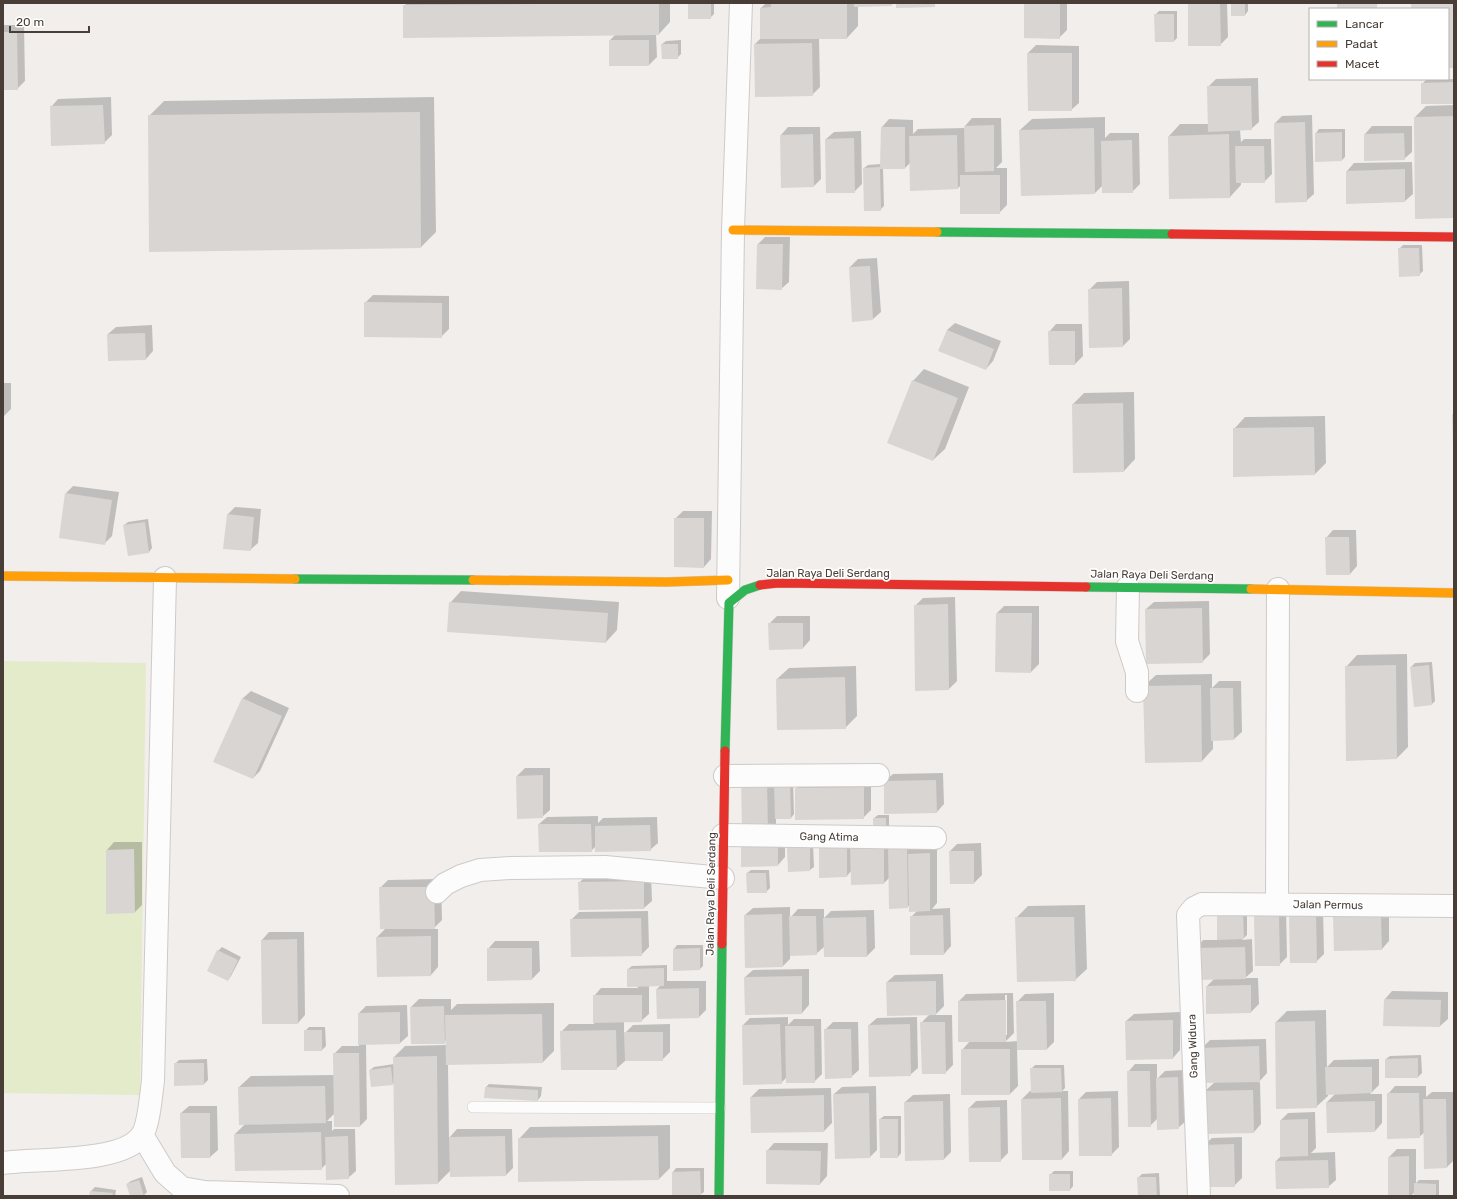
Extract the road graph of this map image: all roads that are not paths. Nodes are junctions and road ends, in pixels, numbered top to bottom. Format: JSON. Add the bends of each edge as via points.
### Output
{"nodes":[{"id":1,"x":741,"y":3,"type":"edge"},
{"id":2,"x":733,"y":230,"type":"junction"},
{"id":3,"x":1454,"y":237,"type":"edge"},
{"id":4,"x":3,"y":576,"type":"edge"},
{"id":5,"x":165,"y":578,"type":"junction"},
{"id":6,"x":728,"y":580,"type":"junction"},
{"id":7,"x":1128,"y":587,"type":"junction"},
{"id":8,"x":1278,"y":589,"type":"junction"},
{"id":9,"x":1454,"y":593,"type":"edge"},
{"id":10,"x":729,"y":603,"type":"junction"},
{"id":11,"x":1137,"y":691,"type":"dead end"},
{"id":12,"x":878,"y":775,"type":"dead end"},
{"id":13,"x":724,"y":776,"type":"junction"},
{"id":14,"x":723,"y":835,"type":"junction"},
{"id":15,"x":935,"y":838,"type":"dead end"},
{"id":16,"x":723,"y":878,"type":"junction"},
{"id":17,"x":437,"y":892,"type":"dead end"},
{"id":18,"x":1202,"y":904,"type":"joint"},
{"id":19,"x":1277,"y":904,"type":"junction"},
{"id":20,"x":1454,"y":906,"type":"edge"},
{"id":21,"x":473,"y":1107,"type":"dead end"},
{"id":22,"x":720,"y":1108,"type":"junction"},
{"id":23,"x":142,"y":1135,"type":"junction"},
{"id":24,"x":3,"y":1163,"type":"edge"},
{"id":25,"x":338,"y":1196,"type":"edge"},
{"id":26,"x":719,"y":1196,"type":"edge"},
{"id":27,"x":1199,"y":1196,"type":"edge"}],
"edges":[{"from":1,"to":2,"type":"street"},
{"from":2,"to":3,"type":"street"},
{"from":2,"to":6,"type":"street"},
{"from":4,"to":5,"type":"street"},
{"from":5,"to":6,"type":"street","via":[[658,582]]},
{"from":5,"to":23,"type":"street","via":[[153,1081],[149,1112]]},
{"from":6,"to":10,"type":"street"},
{"from":7,"to":8,"type":"street","name":"Jalan Raya Deli Serdang"},
{"from":7,"to":10,"type":"street","name":"Jalan Raya Deli Serdang","via":[[778,583],[747,589]]},
{"from":7,"to":11,"type":"street","via":[[1127,641],[1136,672]]},
{"from":8,"to":9,"type":"street","name":"Jalan Raya Deli Serdang"},
{"from":8,"to":19,"type":"street"},
{"from":10,"to":13,"type":"street","name":"Jalan Raya Deli Serdang"},
{"from":12,"to":13,"type":"street"},
{"from":13,"to":14,"type":"street","name":"Jalan Raya Deli Serdang"},
{"from":14,"to":15,"type":"street","name":"Gang Atima"},
{"from":14,"to":16,"type":"street","name":"Jalan Raya Deli Serdang"},
{"from":16,"to":17,"type":"street","via":[[605,867],[511,868],[480,870],[461,876],[445,884]]},
{"from":16,"to":22,"type":"street","name":"Jalan Raya Deli Serdang"},
{"from":18,"to":19,"type":"street","name":"Jalan Permus"},
{"from":18,"to":27,"type":"street","name":"Gang Widura","via":[[1188,915]]},
{"from":19,"to":20,"type":"street","name":"Jalan Permus"},
{"from":21,"to":22,"type":"lane"},
{"from":22,"to":26,"type":"street","name":"Jalan Raya Deli Serdang"},
{"from":23,"to":24,"type":"street","via":[[121,1150],[93,1157]]},
{"from":23,"to":25,"type":"street","via":[[165,1173],[182,1188],[205,1192]]}]}
